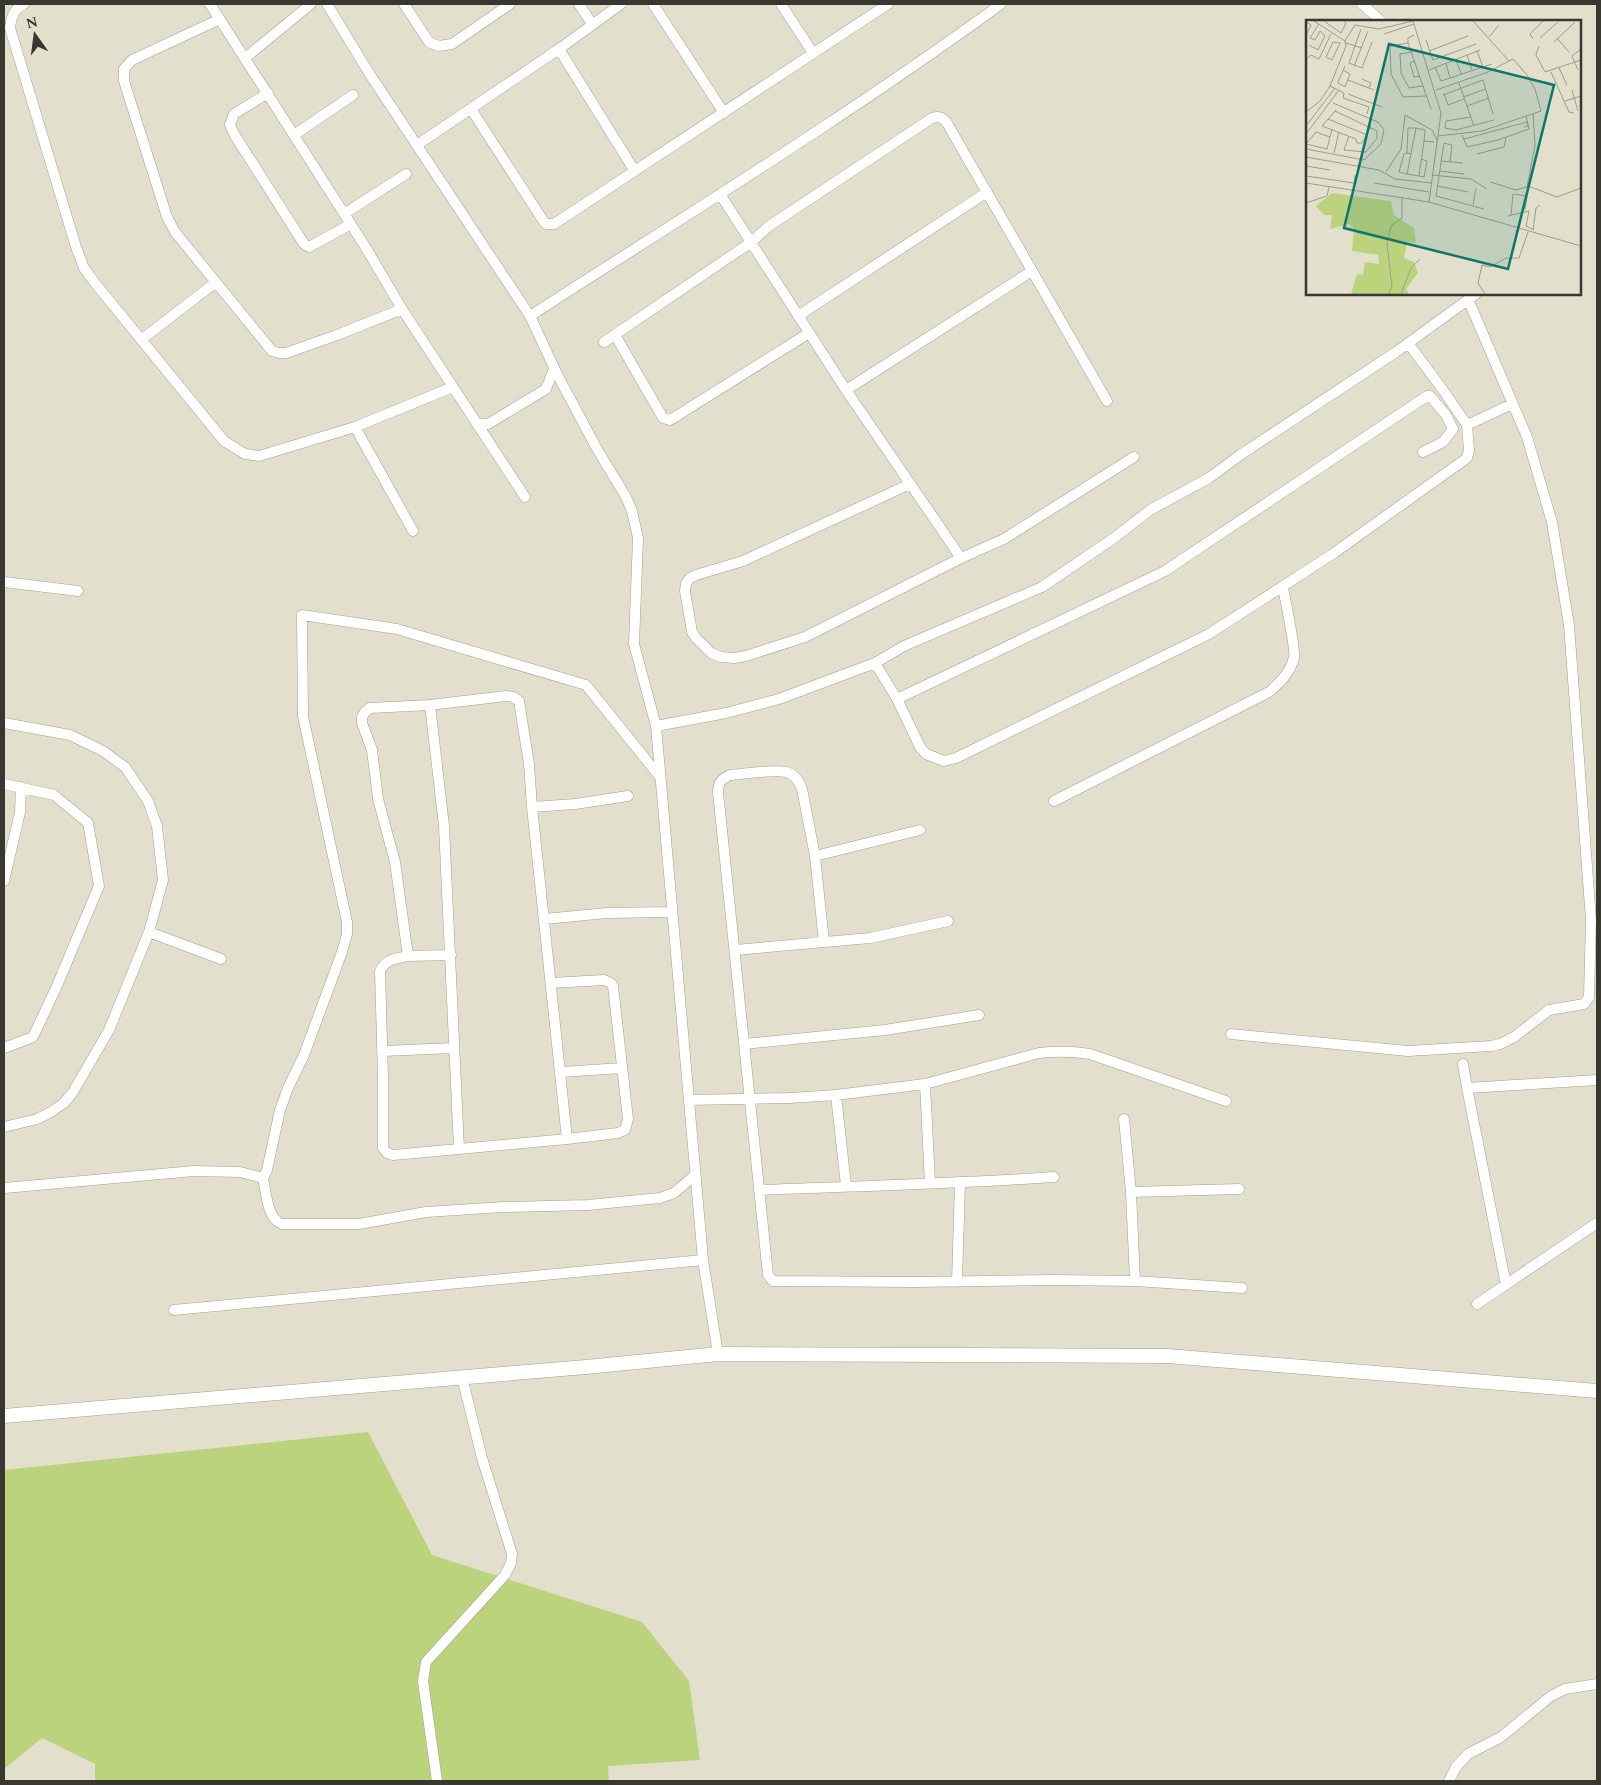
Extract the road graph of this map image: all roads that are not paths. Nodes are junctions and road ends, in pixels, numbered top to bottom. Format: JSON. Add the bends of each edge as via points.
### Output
{"nodes":[{"id":1,"x":24,"y":4,"type":"edge"},
{"id":2,"x":210,"y":4,"type":"edge"},
{"id":3,"x":311,"y":4,"type":"edge"},
{"id":4,"x":327,"y":4,"type":"edge"},
{"id":5,"x":404,"y":4,"type":"edge"},
{"id":6,"x":510,"y":4,"type":"edge"},
{"id":7,"x":579,"y":4,"type":"edge"},
{"id":8,"x":621,"y":4,"type":"edge"},
{"id":9,"x":653,"y":4,"type":"edge"},
{"id":10,"x":781,"y":4,"type":"edge"},
{"id":11,"x":888,"y":4,"type":"edge"},
{"id":12,"x":1001,"y":4,"type":"edge"},
{"id":13,"x":1362,"y":4,"type":"edge"},
{"id":14,"x":220,"y":19,"type":"junction"},
{"id":15,"x":1380,"y":20,"type":"edge"},
{"id":16,"x":592,"y":24,"type":"junction"},
{"id":17,"x":559,"y":49,"type":"junction"},
{"id":18,"x":813,"y":53,"type":"junction"},
{"id":19,"x":245,"y":58,"type":"junction"},
{"id":20,"x":268,"y":93,"type":"junction"},
{"id":21,"x":353,"y":95,"type":"dead end"},
{"id":22,"x":471,"y":109,"type":"junction"},
{"id":23,"x":724,"y":112,"type":"junction"},
{"id":24,"x":294,"y":134,"type":"junction"},
{"id":25,"x":417,"y":145,"type":"junction"},
{"id":26,"x":634,"y":170,"type":"junction"},
{"id":27,"x":406,"y":174,"type":"dead end"},
{"id":28,"x":987,"y":192,"type":"junction"},
{"id":29,"x":720,"y":194,"type":"junction"},
{"id":30,"x":344,"y":214,"type":"junction"},
{"id":31,"x":351,"y":224,"type":"junction"},
{"id":32,"x":750,"y":243,"type":"junction"},
{"id":33,"x":1032,"y":270,"type":"junction"},
{"id":34,"x":216,"y":282,"type":"junction"},
{"id":35,"x":1472,"y":296,"type":"edge"},
{"id":36,"x":402,"y":309,"type":"junction"},
{"id":37,"x":530,"y":316,"type":"junction"},
{"id":38,"x":798,"y":316,"type":"junction"},
{"id":39,"x":809,"y":332,"type":"junction"},
{"id":40,"x":615,"y":335,"type":"junction"},
{"id":41,"x":141,"y":340,"type":"junction"},
{"id":42,"x":604,"y":342,"type":"dead end"},
{"id":43,"x":1408,"y":343,"type":"junction"},
{"id":44,"x":554,"y":369,"type":"junction"},
{"id":45,"x":453,"y":387,"type":"junction"},
{"id":46,"x":846,"y":390,"type":"junction"},
{"id":47,"x":1107,"y":401,"type":"dead end"},
{"id":48,"x":1512,"y":404,"type":"junction"},
{"id":49,"x":476,"y":423,"type":"junction"},
{"id":50,"x":1467,"y":425,"type":"junction"},
{"id":51,"x":355,"y":427,"type":"junction"},
{"id":52,"x":1423,"y":452,"type":"dead end"},
{"id":53,"x":1134,"y":457,"type":"dead end"},
{"id":54,"x":910,"y":484,"type":"junction"},
{"id":55,"x":524,"y":498,"type":"dead end"},
{"id":56,"x":413,"y":531,"type":"dead end"},
{"id":57,"x":961,"y":558,"type":"junction"},
{"id":58,"x":4,"y":582,"type":"edge"},
{"id":59,"x":1283,"y":587,"type":"junction"},
{"id":60,"x":78,"y":591,"type":"dead end"},
{"id":61,"x":875,"y":663,"type":"junction"},
{"id":62,"x":897,"y":699,"type":"junction"},
{"id":63,"x":430,"y":705,"type":"junction"},
{"id":64,"x":4,"y":724,"type":"edge"},
{"id":65,"x":656,"y":726,"type":"junction"},
{"id":66,"x":660,"y":777,"type":"junction"},
{"id":67,"x":4,"y":784,"type":"edge"},
{"id":68,"x":21,"y":787,"type":"junction"},
{"id":69,"x":628,"y":796,"type":"dead end"},
{"id":70,"x":1054,"y":801,"type":"dead end"},
{"id":71,"x":532,"y":807,"type":"junction"},
{"id":72,"x":920,"y":830,"type":"dead end"},
{"id":73,"x":815,"y":856,"type":"junction"},
{"id":74,"x":4,"y":880,"type":"edge"},
{"id":75,"x":671,"y":912,"type":"junction"},
{"id":76,"x":544,"y":919,"type":"junction"},
{"id":77,"x":948,"y":921,"type":"dead end"},
{"id":78,"x":149,"y":932,"type":"junction"},
{"id":79,"x":824,"y":942,"type":"junction"},
{"id":80,"x":735,"y":950,"type":"junction"},
{"id":81,"x":451,"y":955,"type":"junction"},
{"id":82,"x":408,"y":956,"type":"junction"},
{"id":83,"x":221,"y":959,"type":"dead end"},
{"id":84,"x":1594,"y":982,"type":"edge"},
{"id":85,"x":552,"y":983,"type":"junction"},
{"id":86,"x":979,"y":1016,"type":"dead end"},
{"id":87,"x":1231,"y":1034,"type":"dead end"},
{"id":88,"x":744,"y":1044,"type":"junction"},
{"id":89,"x":4,"y":1048,"type":"edge"},
{"id":90,"x":454,"y":1048,"type":"junction"},
{"id":91,"x":383,"y":1051,"type":"junction"},
{"id":92,"x":1462,"y":1064,"type":"dead end"},
{"id":93,"x":622,"y":1068,"type":"junction"},
{"id":94,"x":561,"y":1072,"type":"junction"},
{"id":95,"x":1597,"y":1080,"type":"edge"},
{"id":96,"x":925,"y":1084,"type":"junction"},
{"id":97,"x":1467,"y":1088,"type":"junction"},
{"id":98,"x":836,"y":1095,"type":"junction"},
{"id":99,"x":689,"y":1100,"type":"junction"},
{"id":100,"x":750,"y":1100,"type":"junction"},
{"id":101,"x":1226,"y":1101,"type":"dead end"},
{"id":102,"x":1124,"y":1119,"type":"dead end"},
{"id":103,"x":4,"y":1127,"type":"edge"},
{"id":104,"x":568,"y":1139,"type":"junction"},
{"id":105,"x":459,"y":1149,"type":"junction"},
{"id":106,"x":695,"y":1174,"type":"junction"},
{"id":107,"x":1054,"y":1177,"type":"dead end"},
{"id":108,"x":263,"y":1178,"type":"junction"},
{"id":109,"x":930,"y":1183,"type":"junction"},
{"id":110,"x":960,"y":1183,"type":"junction"},
{"id":111,"x":846,"y":1186,"type":"junction"},
{"id":112,"x":4,"y":1188,"type":"edge"},
{"id":113,"x":1239,"y":1189,"type":"dead end"},
{"id":114,"x":759,"y":1190,"type":"junction"},
{"id":115,"x":1131,"y":1192,"type":"junction"},
{"id":116,"x":1597,"y":1222,"type":"edge"},
{"id":117,"x":703,"y":1260,"type":"junction"},
{"id":118,"x":1135,"y":1281,"type":"junction"},
{"id":119,"x":957,"y":1282,"type":"junction"},
{"id":120,"x":1506,"y":1284,"type":"junction"},
{"id":121,"x":1242,"y":1288,"type":"dead end"},
{"id":122,"x":1477,"y":1304,"type":"dead end"},
{"id":123,"x":174,"y":1310,"type":"dead end"},
{"id":124,"x":718,"y":1354,"type":"junction"},
{"id":125,"x":462,"y":1377,"type":"junction"},
{"id":126,"x":1597,"y":1391,"type":"edge"},
{"id":127,"x":4,"y":1416,"type":"edge"},
{"id":128,"x":1597,"y":1684,"type":"edge"},
{"id":129,"x":436,"y":1781,"type":"edge"},
{"id":130,"x":1449,"y":1781,"type":"edge"}],
"edges":[{"from":1,"to":41,"type":"street","via":[[11,16],[10,28],[76,247],[84,268]]},
{"from":2,"to":14,"type":"street"},
{"from":3,"to":19,"type":"street"},
{"from":4,"to":25,"type":"street"},
{"from":5,"to":6,"type":"street","via":[[429,42],[439,46],[452,44]]},
{"from":7,"to":16,"type":"street"},
{"from":8,"to":16,"type":"street"},
{"from":9,"to":23,"type":"street"},
{"from":10,"to":18,"type":"street"},
{"from":11,"to":18,"type":"street"},
{"from":12,"to":29,"type":"street"},
{"from":13,"to":15,"type":"street"},
{"from":14,"to":19,"type":"street"},
{"from":14,"to":34,"type":"street","via":[[132,60],[124,69],[124,81],[167,218]]},
{"from":16,"to":17,"type":"street"},
{"from":17,"to":22,"type":"street"},
{"from":17,"to":26,"type":"street"},
{"from":18,"to":23,"type":"street"},
{"from":19,"to":20,"type":"street"},
{"from":20,"to":24,"type":"street"},
{"from":20,"to":31,"type":"street","via":[[234,114],[230,125],[289,221],[309,247]]},
{"from":21,"to":24,"type":"street"},
{"from":22,"to":25,"type":"street"},
{"from":22,"to":26,"type":"street","via":[[547,224],[554,224]]},
{"from":23,"to":26,"type":"street"},
{"from":24,"to":30,"type":"street"},
{"from":25,"to":37,"type":"street"},
{"from":27,"to":30,"type":"street"},
{"from":28,"to":32,"type":"street","via":[[947,123],[938,116],[769,226]]},
{"from":28,"to":33,"type":"street"},
{"from":28,"to":38,"type":"street"},
{"from":29,"to":32,"type":"street"},
{"from":29,"to":37,"type":"street"},
{"from":30,"to":31,"type":"street"},
{"from":31,"to":36,"type":"street"},
{"from":32,"to":38,"type":"street"},
{"from":32,"to":40,"type":"street"},
{"from":33,"to":46,"type":"street"},
{"from":33,"to":47,"type":"street"},
{"from":34,"to":36,"type":"street","via":[[272,351],[279,353],[337,335]]},
{"from":34,"to":41,"type":"street"},
{"from":35,"to":43,"type":"street"},
{"from":35,"to":48,"type":"street"},
{"from":36,"to":45,"type":"street"},
{"from":37,"to":44,"type":"street"},
{"from":38,"to":39,"type":"street"},
{"from":39,"to":40,"type":"street","via":[[670,420],[663,418]]},
{"from":39,"to":46,"type":"street"},
{"from":40,"to":42,"type":"street"},
{"from":41,"to":51,"type":"street","via":[[224,441],[245,454],[259,456]]},
{"from":43,"to":50,"type":"street"},
{"from":43,"to":61,"type":"street","via":[[1209,478],[1150,510],[1042,587],[904,646]]},
{"from":44,"to":49,"type":"street","via":[[546,389],[488,424]]},
{"from":44,"to":65,"type":"street","via":[[632,511],[637,534],[634,644]]},
{"from":45,"to":49,"type":"street"},
{"from":45,"to":51,"type":"street"},
{"from":46,"to":54,"type":"street"},
{"from":48,"to":50,"type":"street"},
{"from":48,"to":84,"type":"street","via":[[1527,437],[1549,510],[1567,606]]},
{"from":49,"to":55,"type":"street"},
{"from":50,"to":59,"type":"street","via":[[1467,458]]},
{"from":51,"to":56,"type":"street"},
{"from":52,"to":62,"type":"street","via":[[1443,442],[1453,428],[1430,396],[1165,571]]},
{"from":53,"to":57,"type":"street","via":[[1013,534]]},
{"from":54,"to":57,"type":"street"},
{"from":54,"to":57,"type":"street","via":[[743,561],[690,578],[685,591],[692,632],[696,638],[711,653],[721,657],[746,656],[805,637]]},
{"from":58,"to":60,"type":"street"},
{"from":59,"to":62,"type":"street","via":[[1209,634],[956,758],[944,761],[926,754]]},
{"from":59,"to":70,"type":"street","via":[[1294,655],[1279,684]]},
{"from":61,"to":62,"type":"street"},
{"from":61,"to":65,"type":"street","via":[[779,698],[726,713]]},
{"from":63,"to":71,"type":"street","via":[[506,696],[518,701],[529,764]]},
{"from":63,"to":81,"type":"street","via":[[444,826]]},
{"from":63,"to":82,"type":"street","via":[[370,708],[362,716],[395,862]]},
{"from":64,"to":78,"type":"street","via":[[70,735],[103,751],[125,767],[139,786],[157,826],[163,880]]},
{"from":65,"to":66,"type":"street"},
{"from":66,"to":75,"type":"street"},
{"from":66,"to":108,"type":"street","via":[[586,685],[397,629],[302,615],[303,716],[347,934],[304,1055],[280,1110],[268,1170]]},
{"from":67,"to":68,"type":"street"},
{"from":68,"to":74,"type":"street","via":[[20,812]]},
{"from":68,"to":89,"type":"street","via":[[54,795],[88,823],[99,886],[34,1037]]},
{"from":69,"to":71,"type":"street"},
{"from":71,"to":76,"type":"street"},
{"from":72,"to":73,"type":"street"},
{"from":73,"to":79,"type":"street"},
{"from":73,"to":80,"type":"street","via":[[802,788],[795,777],[783,771],[723,778],[718,792]]},
{"from":75,"to":76,"type":"street","via":[[607,913]]},
{"from":75,"to":99,"type":"street"},
{"from":76,"to":85,"type":"street"},
{"from":77,"to":79,"type":"street","via":[[882,937]]},
{"from":78,"to":83,"type":"street"},
{"from":78,"to":103,"type":"street","via":[[109,1030],[73,1092],[51,1112]]},
{"from":79,"to":80,"type":"street"},
{"from":80,"to":88,"type":"street"},
{"from":81,"to":82,"type":"street"},
{"from":81,"to":90,"type":"street"},
{"from":82,"to":91,"type":"street","via":[[390,960],[380,971]]},
{"from":84,"to":87,"type":"street","via":[[1584,1004],[1549,1010],[1514,1037],[1491,1046],[1408,1051]]},
{"from":85,"to":93,"type":"street","via":[[611,982],[615,992]]},
{"from":85,"to":94,"type":"street"},
{"from":86,"to":88,"type":"street","via":[[885,1030]]},
{"from":88,"to":100,"type":"street"},
{"from":90,"to":91,"type":"street"},
{"from":90,"to":105,"type":"street"},
{"from":91,"to":105,"type":"street","via":[[383,1148],[393,1156]]},
{"from":92,"to":97,"type":"street"},
{"from":93,"to":94,"type":"street"},
{"from":93,"to":104,"type":"street","via":[[628,1119],[625,1130]]},
{"from":94,"to":104,"type":"street"},
{"from":95,"to":97,"type":"street"},
{"from":96,"to":98,"type":"street"},
{"from":96,"to":101,"type":"street","via":[[1039,1053],[1072,1051],[1090,1054]]},
{"from":96,"to":109,"type":"street"},
{"from":97,"to":120,"type":"street"},
{"from":98,"to":100,"type":"street"},
{"from":98,"to":111,"type":"street"},
{"from":99,"to":100,"type":"street"},
{"from":99,"to":106,"type":"street"},
{"from":100,"to":114,"type":"street"},
{"from":102,"to":115,"type":"street"},
{"from":104,"to":105,"type":"street"},
{"from":106,"to":108,"type":"street","via":[[674,1192],[660,1198],[588,1205],[426,1212],[359,1224],[282,1224],[272,1216]]},
{"from":106,"to":117,"type":"street"},
{"from":107,"to":110,"type":"street"},
{"from":108,"to":112,"type":"street","via":[[240,1172],[194,1171]]},
{"from":109,"to":110,"type":"street"},
{"from":109,"to":111,"type":"street"},
{"from":110,"to":119,"type":"street"},
{"from":111,"to":114,"type":"street"},
{"from":113,"to":115,"type":"street"},
{"from":114,"to":119,"type":"street","via":[[768,1274],[773,1281]]},
{"from":115,"to":118,"type":"street"},
{"from":116,"to":120,"type":"street"},
{"from":117,"to":123,"type":"street"},
{"from":117,"to":124,"type":"street"},
{"from":118,"to":119,"type":"street"},
{"from":118,"to":121,"type":"street"},
{"from":120,"to":122,"type":"street"},
{"from":124,"to":125,"type":"main road"},
{"from":124,"to":126,"type":"main road","via":[[1167,1356]]},
{"from":125,"to":127,"type":"main road"},
{"from":125,"to":129,"type":"street","via":[[512,1563],[426,1662],[423,1681]]},
{"from":128,"to":130,"type":"street","via":[[1566,1689],[1550,1696],[1501,1737],[1468,1754]]}]}
